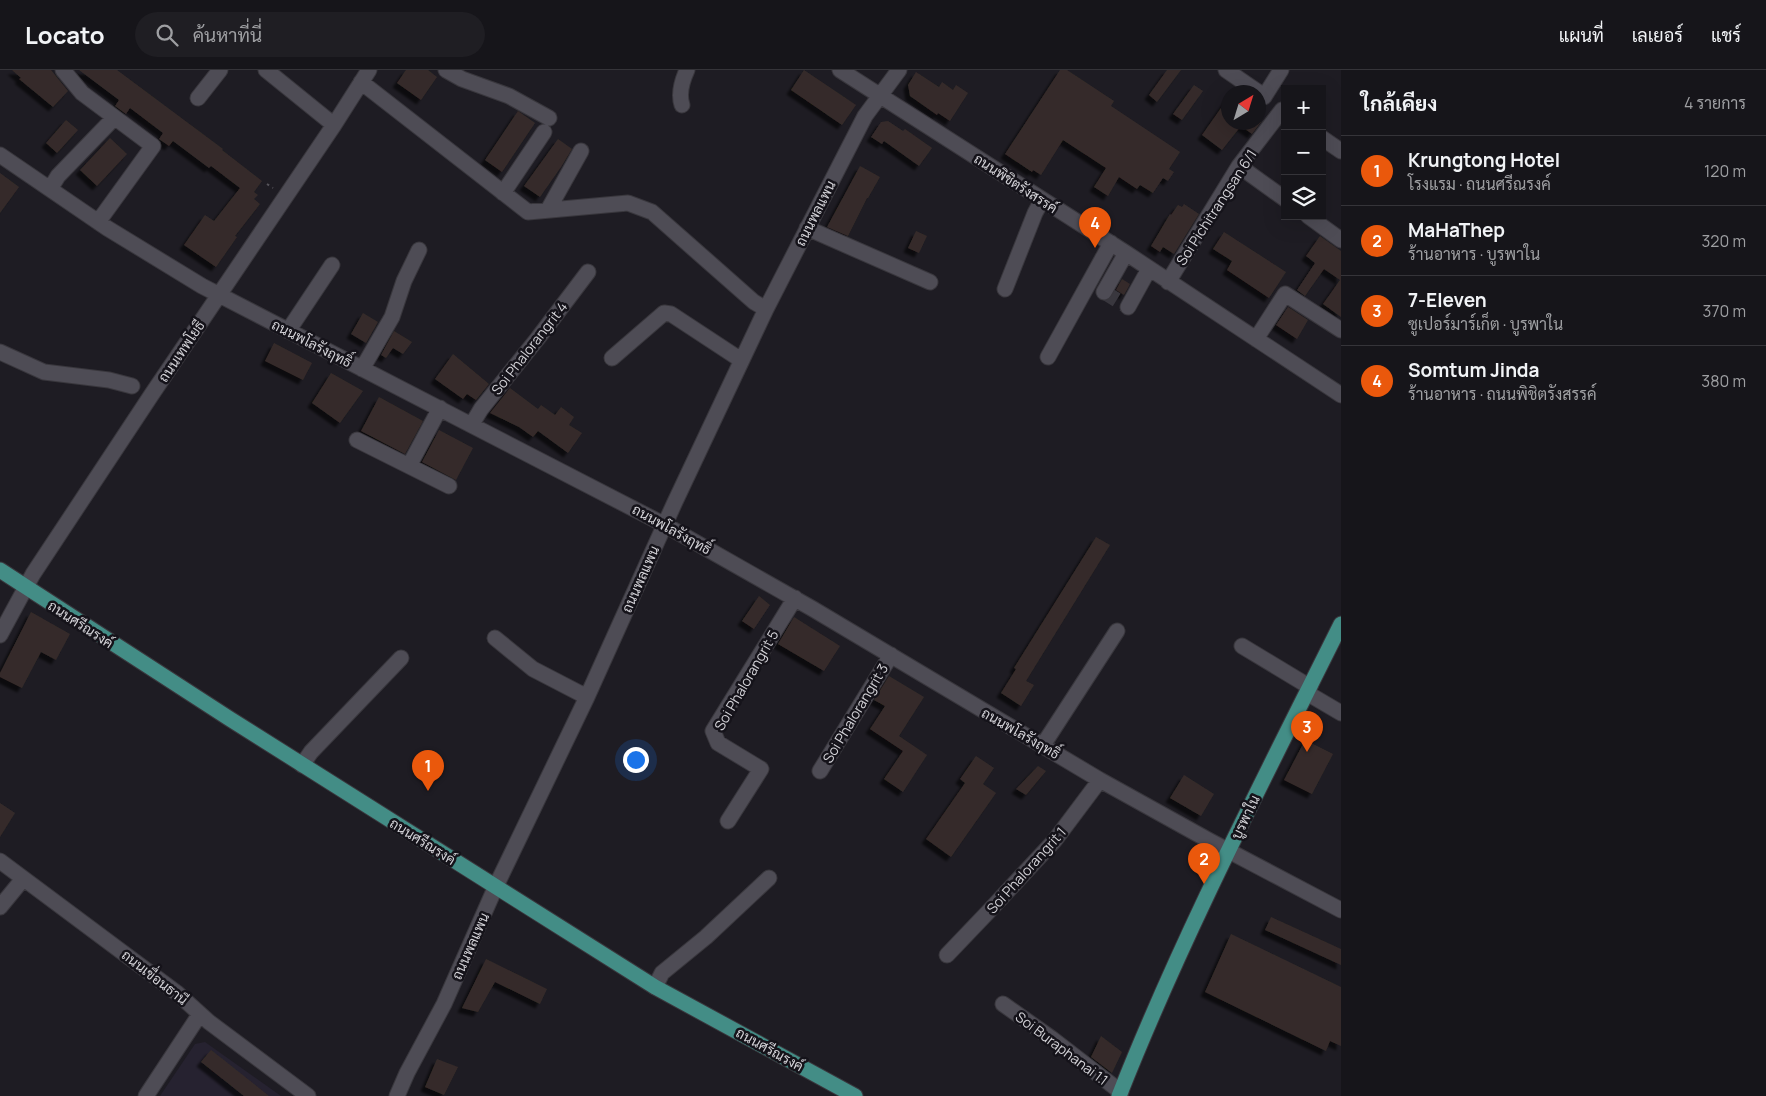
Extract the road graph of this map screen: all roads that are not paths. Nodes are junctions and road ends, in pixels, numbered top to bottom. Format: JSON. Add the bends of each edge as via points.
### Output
{"nodes":[{"id":1,"x":63,"y":70,"type":"edge"},
{"id":2,"x":220,"y":70,"type":"edge"},
{"id":3,"x":266,"y":70,"type":"edge"},
{"id":4,"x":446,"y":70,"type":"edge"},
{"id":5,"x":687,"y":70,"type":"edge"},
{"id":6,"x":840,"y":70,"type":"edge"},
{"id":7,"x":899,"y":70,"type":"edge"},
{"id":8,"x":1226,"y":70,"type":"edge"},
{"id":9,"x":1281,"y":70,"type":"edge"},
{"id":10,"x":365,"y":76,"type":"edge"},
{"id":11,"x":1247,"y":85,"type":"edge"},
{"id":12,"x":1266,"y":87,"type":"edge"},
{"id":13,"x":880,"y":96,"type":"junction"},
{"id":14,"x":198,"y":98,"type":"dead end"},
{"id":15,"x":1266,"y":98,"type":"edge"},
{"id":16,"x":682,"y":105,"type":"dead end"},
{"id":17,"x":1281,"y":110,"type":"edge"},
{"id":18,"x":1281,"y":114,"type":"edge"},
{"id":19,"x":114,"y":118,"type":"junction"},
{"id":20,"x":334,"y":126,"type":"junction"},
{"id":21,"x":1326,"y":141,"type":"edge"},
{"id":22,"x":581,"y":151,"type":"dead end"},
{"id":23,"x":1341,"y":151,"type":"edge"},
{"id":24,"x":0,"y":155,"type":"edge"},
{"id":25,"x":1239,"y":166,"type":"junction"},
{"id":26,"x":50,"y":189,"type":"junction"},
{"id":27,"x":503,"y":193,"type":"junction"},
{"id":28,"x":1281,"y":196,"type":"edge"},
{"id":29,"x":1042,"y":200,"type":"junction"},
{"id":30,"x":548,"y":210,"type":"junction"},
{"id":31,"x":1314,"y":220,"type":"edge"},
{"id":32,"x":98,"y":222,"type":"junction"},
{"id":33,"x":807,"y":228,"type":"junction"},
{"id":34,"x":1341,"y":240,"type":"edge"},
{"id":35,"x":1111,"y":243,"type":"junction"},
{"id":36,"x":419,"y":250,"type":"dead end"},
{"id":37,"x":1126,"y":253,"type":"junction"},
{"id":38,"x":332,"y":265,"type":"dead end"},
{"id":39,"x":1149,"y":269,"type":"junction"},
{"id":40,"x":588,"y":272,"type":"dead end"},
{"id":41,"x":930,"y":282,"type":"dead end"},
{"id":42,"x":1168,"y":282,"type":"junction"},
{"id":43,"x":1005,"y":289,"type":"dead end"},
{"id":44,"x":1104,"y":292,"type":"dead end"},
{"id":45,"x":219,"y":295,"type":"junction"},
{"id":46,"x":1128,"y":307,"type":"dead end"},
{"id":47,"x":766,"y":309,"type":"junction"},
{"id":48,"x":1341,"y":330,"type":"edge"},
{"id":49,"x":288,"y":331,"type":"junction"},
{"id":50,"x":1256,"y":339,"type":"junction"},
{"id":51,"x":0,"y":352,"type":"edge"},
{"id":52,"x":1048,"y":357,"type":"dead end"},
{"id":53,"x":612,"y":358,"type":"dead end"},
{"id":54,"x":741,"y":360,"type":"junction"},
{"id":55,"x":362,"y":369,"type":"junction"},
{"id":56,"x":132,"y":386,"type":"dead end"},
{"id":57,"x":1341,"y":395,"type":"edge"},
{"id":58,"x":440,"y":408,"type":"junction"},
{"id":59,"x":472,"y":424,"type":"junction"},
{"id":60,"x":357,"y":440,"type":"dead end"},
{"id":61,"x":409,"y":466,"type":"junction"},
{"id":62,"x":449,"y":486,"type":"dead end"},
{"id":63,"x":665,"y":524,"type":"junction"},
{"id":64,"x":0,"y":570,"type":"edge"},
{"id":65,"x":24,"y":587,"type":"junction"},
{"id":66,"x":794,"y":598,"type":"junction"},
{"id":67,"x":1341,"y":624,"type":"edge"},
{"id":68,"x":1117,"y":631,"type":"dead end"},
{"id":69,"x":0,"y":635,"type":"edge"},
{"id":70,"x":495,"y":638,"type":"dead end"},
{"id":71,"x":1242,"y":646,"type":"dead end"},
{"id":72,"x":891,"y":655,"type":"junction"},
{"id":73,"x":401,"y":658,"type":"dead end"},
{"id":74,"x":1308,"y":690,"type":"junction"},
{"id":75,"x":587,"y":697,"type":"junction"},
{"id":76,"x":1341,"y":713,"type":"edge"},
{"id":77,"x":1043,"y":746,"type":"junction"},
{"id":78,"x":302,"y":765,"type":"junction"},
{"id":79,"x":820,"y":771,"type":"dead end"},
{"id":80,"x":1100,"y":780,"type":"junction"},
{"id":81,"x":728,"y":821,"type":"dead end"},
{"id":82,"x":1228,"y":851,"type":"junction"},
{"id":83,"x":0,"y":861,"type":"edge"},
{"id":84,"x":769,"y":878,"type":"dead end"},
{"id":85,"x":23,"y":879,"type":"junction"},
{"id":86,"x":496,"y":886,"type":"junction"},
{"id":87,"x":0,"y":907,"type":"edge"},
{"id":88,"x":1341,"y":910,"type":"edge"},
{"id":89,"x":947,"y":955,"type":"dead end"},
{"id":90,"x":655,"y":987,"type":"junction"},
{"id":91,"x":1003,"y":1004,"type":"dead end"},
{"id":92,"x":200,"y":1014,"type":"junction"},
{"id":93,"x":1120,"y":1094,"type":"edge"},
{"id":94,"x":146,"y":1096,"type":"edge"},
{"id":95,"x":308,"y":1096,"type":"edge"},
{"id":96,"x":397,"y":1096,"type":"edge"},
{"id":97,"x":855,"y":1096,"type":"edge"}],
"edges":[{"from":1,"to":19,"type":"street","via":[[82,93]]},
{"from":2,"to":14,"type":"street"},
{"from":3,"to":20,"type":"street"},
{"from":4,"to":27,"type":"street","via":[[509,96],[547,125]]},
{"from":5,"to":16,"type":"street","via":[[680,88]]},
{"from":6,"to":13,"type":"street","name":"ถนนพิชิตรังสรรค์"},
{"from":7,"to":13,"type":"street","name":"ถนนพลแพน"},
{"from":8,"to":11,"type":"street"},
{"from":9,"to":12,"type":"street"},
{"from":10,"to":20,"type":"street","name":"ถนนเทพโยธี"},
{"from":10,"to":27,"type":"street"},
{"from":13,"to":29,"type":"street","name":"ถนนพิชิตรังสรรค์"},
{"from":13,"to":33,"type":"street","name":"ถนนพลแพน","via":[[865,116]]},
{"from":15,"to":17,"type":"street"},
{"from":18,"to":25,"type":"street","name":"Soi Pichitrangsan 6/1"},
{"from":19,"to":26,"type":"street","via":[[58,176]]},
{"from":19,"to":32,"type":"street","via":[[153,146]]},
{"from":20,"to":45,"type":"street","name":"ถนนเทพโยธี"},
{"from":21,"to":23,"type":"street"},
{"from":22,"to":30,"type":"street"},
{"from":24,"to":26,"type":"street","name":"ถนนพโลรังฤทธิ์"},
{"from":25,"to":28,"type":"street"},
{"from":25,"to":42,"type":"street","name":"Soi Pichitrangsan 6/1"},
{"from":26,"to":32,"type":"street","name":"ถนนพโลรังฤทธิ์"},
{"from":27,"to":30,"type":"street","via":[[528,212]]},
{"from":29,"to":35,"type":"street","name":"ถนนพิชิตรังสรรค์"},
{"from":29,"to":43,"type":"street"},
{"from":30,"to":47,"type":"street","via":[[628,203],[652,212]]},
{"from":31,"to":34,"type":"street"},
{"from":32,"to":45,"type":"street","name":"ถนนพโลรังฤทธิ์"},
{"from":33,"to":41,"type":"street"},
{"from":33,"to":47,"type":"street","name":"ถนนพลแพน"},
{"from":35,"to":37,"type":"street","name":"ถนนพิชิตรังสรรค์"},
{"from":35,"to":52,"type":"street"},
{"from":36,"to":55,"type":"street","via":[[392,316]]},
{"from":37,"to":39,"type":"street","name":"ถนนพิชิตรังสรรค์"},
{"from":37,"to":44,"type":"street"},
{"from":38,"to":49,"type":"street"},
{"from":39,"to":42,"type":"street","name":"ถนนพิชิตรังสรรค์"},
{"from":39,"to":46,"type":"street"},
{"from":40,"to":59,"type":"street","name":"Soi Phalorangrit 4"},
{"from":42,"to":50,"type":"street","name":"ถนนพิชิตรังสรรค์"},
{"from":45,"to":49,"type":"street","name":"ถนนพโลรังฤทธิ์"},
{"from":45,"to":65,"type":"street","name":"ถนนเทพโยธี"},
{"from":47,"to":54,"type":"street","name":"ถนนพลแพน"},
{"from":48,"to":50,"type":"street","via":[[1285,294]]},
{"from":49,"to":55,"type":"street","name":"ถนนพโลรังฤทธิ์"},
{"from":50,"to":57,"type":"street","name":"ถนนพิชิตรังสรรค์"},
{"from":51,"to":56,"type":"street","via":[[44,372]]},
{"from":53,"to":54,"type":"street","via":[[664,313],[671,314]]},
{"from":54,"to":63,"type":"street","name":"ถนนพลแพน"},
{"from":55,"to":58,"type":"street","name":"ถนนพโลรังฤทธิ์"},
{"from":58,"to":59,"type":"street","name":"ถนนพโลรังฤทธิ์"},
{"from":58,"to":61,"type":"street"},
{"from":59,"to":63,"type":"street","name":"ถนนพโลรังฤทธิ์"},
{"from":60,"to":61,"type":"street"},
{"from":61,"to":62,"type":"street"},
{"from":63,"to":66,"type":"street","name":"ถนนพโลรังฤทธิ์"},
{"from":63,"to":75,"type":"street","name":"ถนนพลแพน"},
{"from":64,"to":65,"type":"main road","name":"ถนนศรีณรงค์"},
{"from":65,"to":69,"type":"street","name":"ถนนเทพโยธี"},
{"from":65,"to":78,"type":"main road","name":"ถนนศรีณรงค์"},
{"from":66,"to":72,"type":"street","name":"ถนนพโลรังฤทธิ์"},
{"from":66,"to":81,"type":"street","name":"Soi Phalorangrit 5","via":[[713,731],[718,742],[761,769]]},
{"from":67,"to":74,"type":"main road","name":"บูรพาใน"},
{"from":68,"to":77,"type":"street"},
{"from":70,"to":75,"type":"street","via":[[533,669]]},
{"from":71,"to":74,"type":"street"},
{"from":72,"to":77,"type":"street","name":"ถนนพโลรังฤทธิ์"},
{"from":72,"to":79,"type":"street","name":"Soi Phalorangrit 3"},
{"from":73,"to":78,"type":"street"},
{"from":74,"to":76,"type":"street"},
{"from":74,"to":82,"type":"main road","name":"บูรพาใน"},
{"from":75,"to":86,"type":"street","name":"ถนนพลแพน"},
{"from":77,"to":80,"type":"street","name":"ถนนพโลรังฤทธิ์"},
{"from":78,"to":86,"type":"main road","name":"ถนนศรีณรงค์"},
{"from":80,"to":82,"type":"street","name":"ถนนพโลรังฤทธิ์"},
{"from":80,"to":89,"type":"street","name":"Soi Phalorangrit 1","via":[[1055,840]]},
{"from":82,"to":88,"type":"street","name":"ถนนพโลรังฤทธิ์"},
{"from":82,"to":93,"type":"main road","name":"บูรพาใน","via":[[1164,988]]},
{"from":83,"to":85,"type":"street","name":"ถนนเขื่อนธานี"},
{"from":84,"to":90,"type":"street","via":[[662,973]]},
{"from":85,"to":87,"type":"street"},
{"from":85,"to":92,"type":"street","name":"ถนนเขื่อนธานี","via":[[177,993]]},
{"from":86,"to":90,"type":"main road","name":"ถนนศรีณรงค์"},
{"from":86,"to":96,"type":"street","name":"ถนนพลแพน","via":[[444,1004]]},
{"from":90,"to":97,"type":"main road","name":"ถนนศรีณรงค์"},
{"from":91,"to":93,"type":"street","name":"Soi Buraphanai 1.1"},
{"from":92,"to":94,"type":"street"},
{"from":92,"to":95,"type":"street","name":"ถนนเขื่อนธานี"}]}
